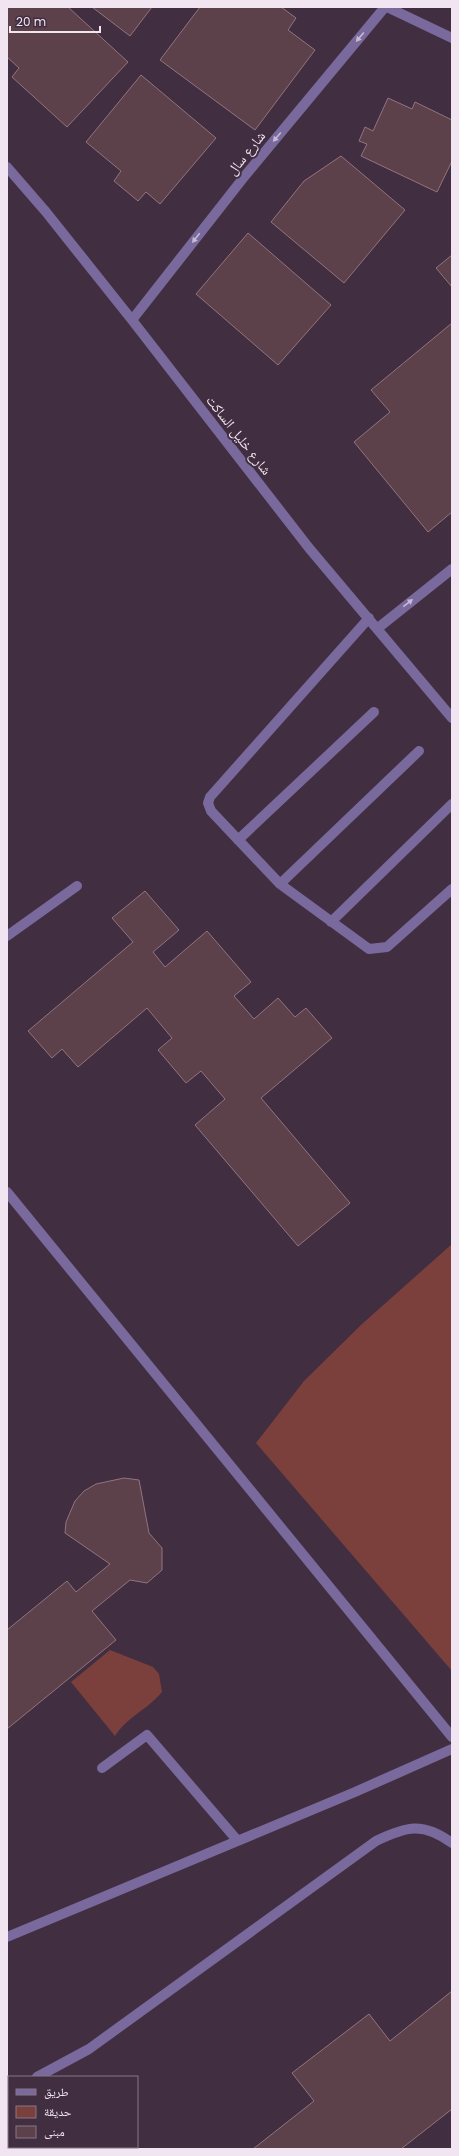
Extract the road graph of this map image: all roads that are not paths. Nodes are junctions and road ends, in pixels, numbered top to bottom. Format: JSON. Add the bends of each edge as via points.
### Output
{"nodes":[{"id":1,"x":386,"y":7,"type":"edge"},
{"id":2,"x":452,"y":38,"type":"edge"},
{"id":3,"x":7,"y":167,"type":"edge"},
{"id":4,"x":132,"y":320,"type":"junction"},
{"id":5,"x":452,"y":569,"type":"edge"},
{"id":6,"x":369,"y":618,"type":"junction"},
{"id":7,"x":378,"y":628,"type":"junction"},
{"id":8,"x":374,"y":712,"type":"dead end"},
{"id":9,"x":452,"y":718,"type":"edge"},
{"id":10,"x":419,"y":751,"type":"dead end"},
{"id":11,"x":452,"y":804,"type":"edge"},
{"id":12,"x":238,"y":840,"type":"junction"},
{"id":13,"x":280,"y":884,"type":"junction"},
{"id":14,"x":77,"y":886,"type":"dead end"},
{"id":15,"x":452,"y":889,"type":"edge"},
{"id":16,"x":331,"y":922,"type":"junction"},
{"id":17,"x":7,"y":936,"type":"edge"},
{"id":18,"x":7,"y":1192,"type":"edge"},
{"id":19,"x":452,"y":1737,"type":"edge"},
{"id":20,"x":452,"y":1749,"type":"edge"},
{"id":21,"x":102,"y":1768,"type":"dead end"},
{"id":22,"x":237,"y":1840,"type":"junction"},
{"id":23,"x":452,"y":1843,"type":"edge"},
{"id":24,"x":7,"y":1936,"type":"edge"},
{"id":25,"x":39,"y":2076,"type":"edge"}],
"edges":[{"from":1,"to":2,"type":"street"},
{"from":1,"to":4,"type":"street","name":"شارع سال","one_way":true,"via":[[244,177]]},
{"from":3,"to":4,"type":"street","name":"شارع خليل الساكت"},
{"from":4,"to":6,"type":"street","name":"شارع خليل الساكت","via":[[309,548]]},
{"from":7,"to":5,"type":"street","one_way":true},
{"from":6,"to":7,"type":"street","name":"شارع خليل الساكت"},
{"from":6,"to":12,"type":"street","via":[[210,797],[208,803],[211,811]]},
{"from":7,"to":9,"type":"street","name":"شارع خليل الساكت"},
{"from":8,"to":12,"type":"street"},
{"from":10,"to":13,"type":"street"},
{"from":11,"to":16,"type":"street"},
{"from":12,"to":13,"type":"street"},
{"from":13,"to":16,"type":"street"},
{"from":14,"to":17,"type":"street"},
{"from":15,"to":16,"type":"street","via":[[387,947],[369,949]]},
{"from":18,"to":19,"type":"street"},
{"from":20,"to":22,"type":"street"},
{"from":21,"to":22,"type":"street","via":[[147,1734]]},
{"from":22,"to":24,"type":"street"},
{"from":23,"to":25,"type":"street","via":[[431,1830],[412,1828],[394,1832],[376,1841],[89,2049]]}]}
